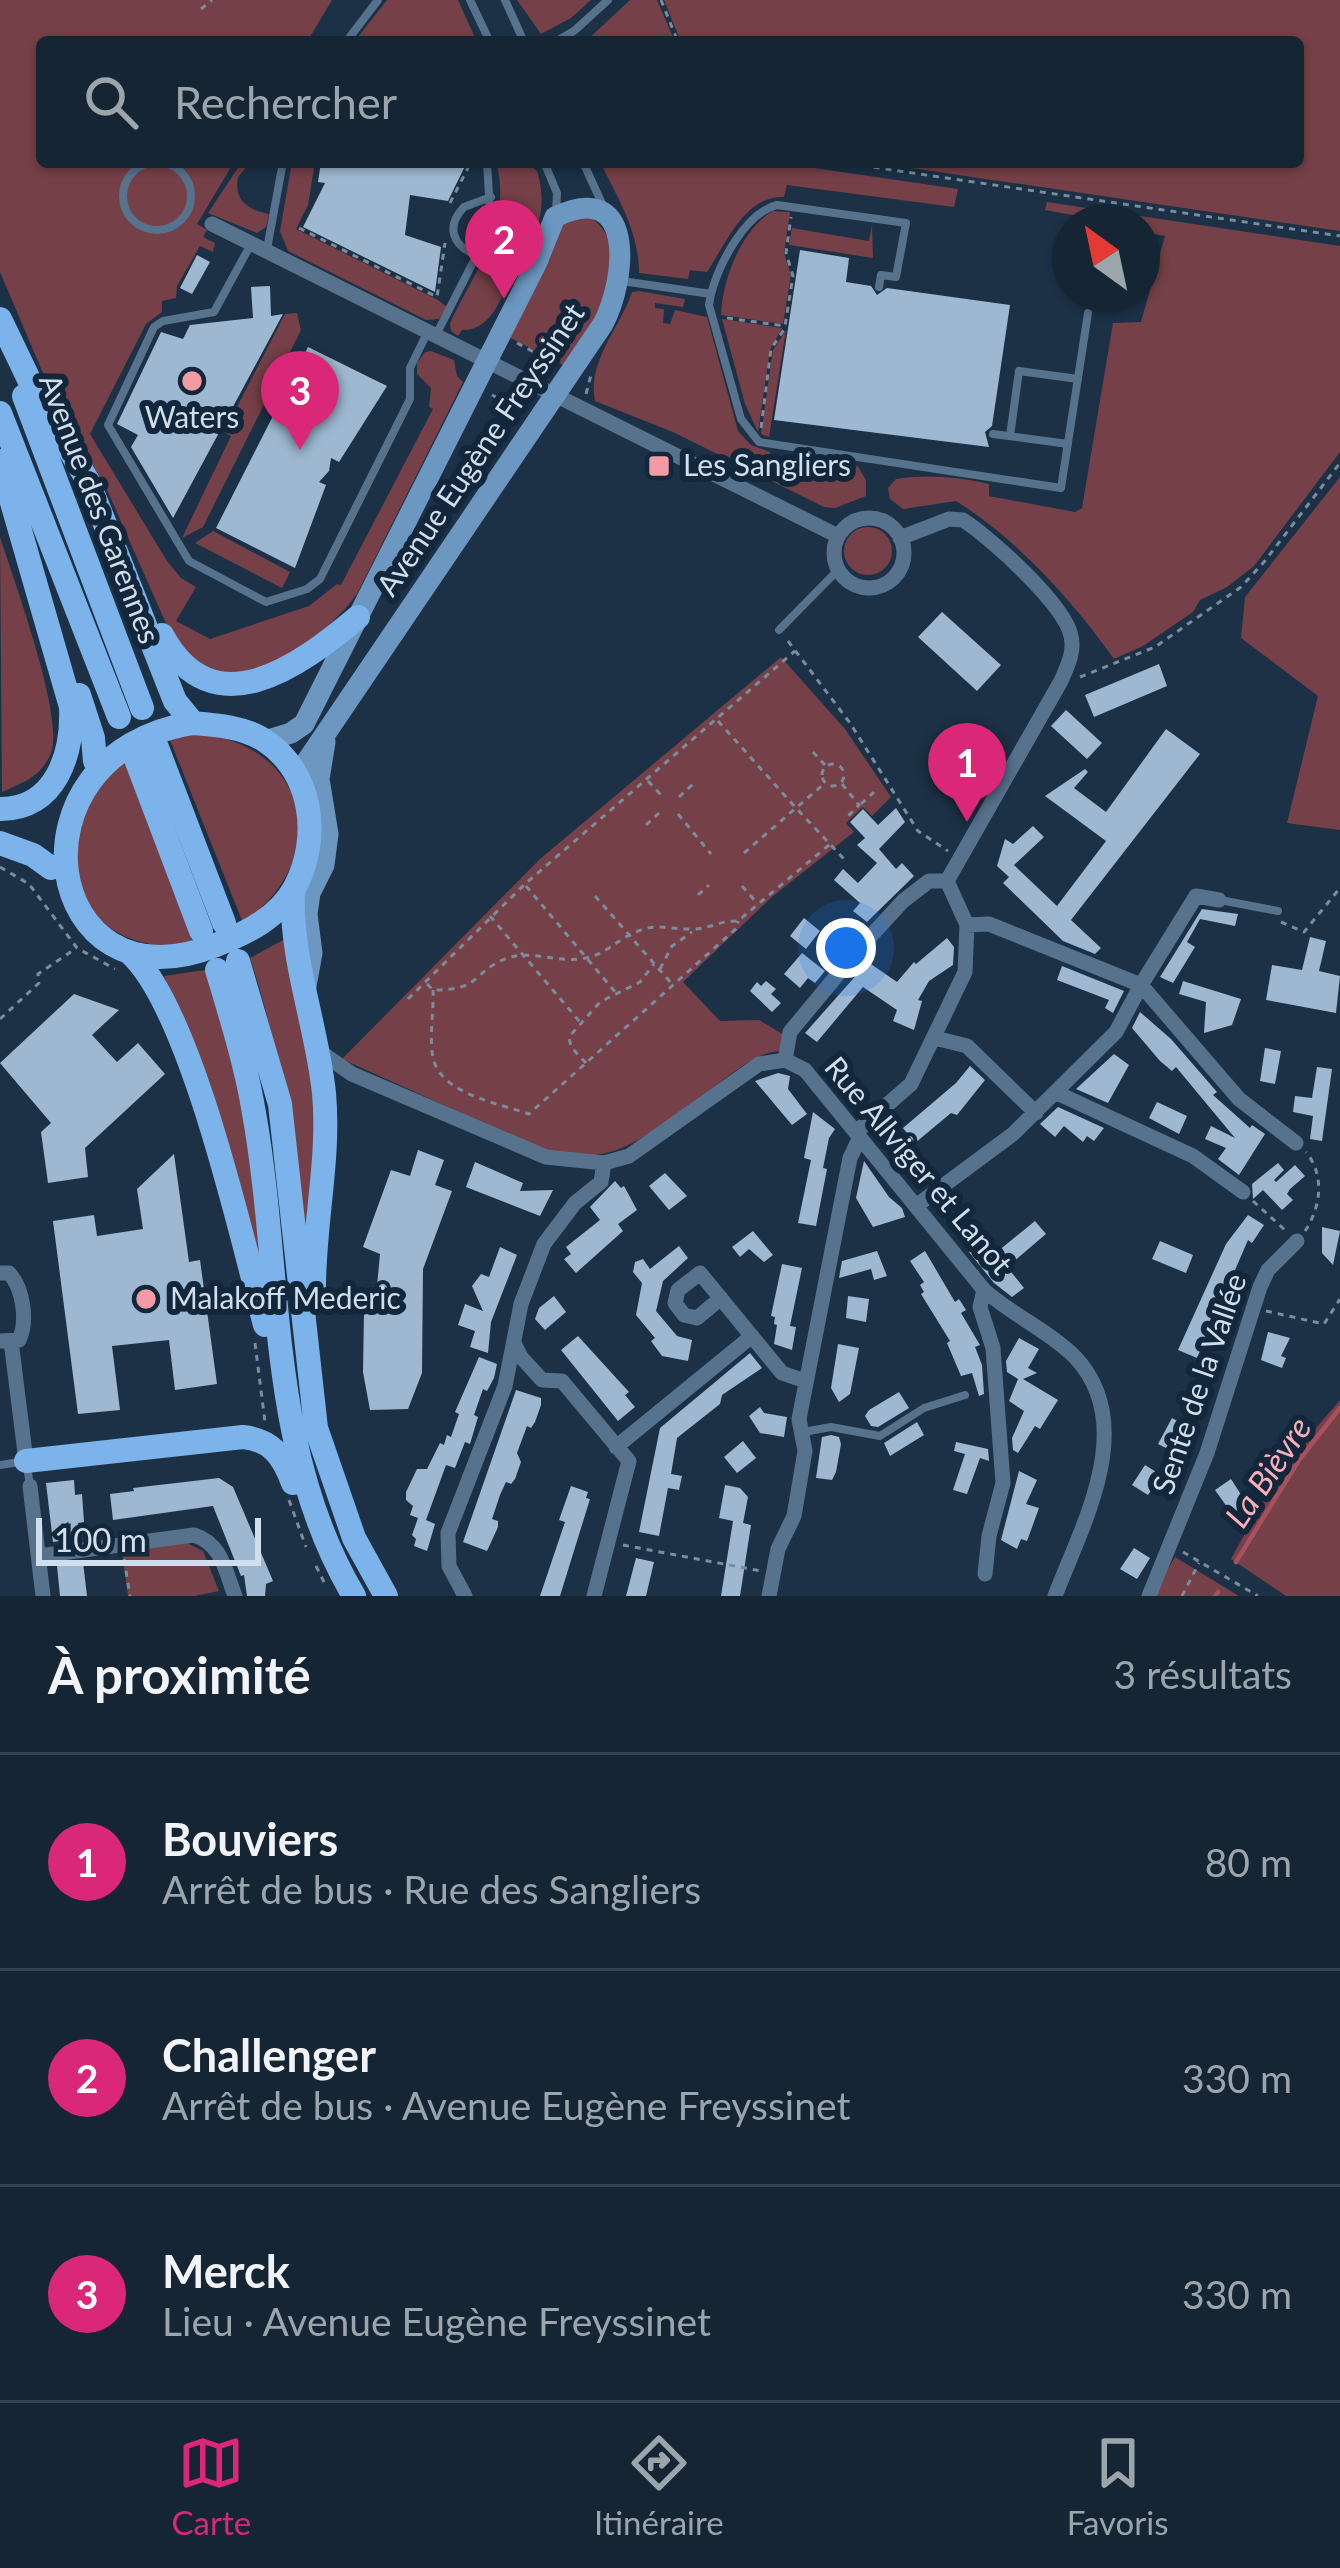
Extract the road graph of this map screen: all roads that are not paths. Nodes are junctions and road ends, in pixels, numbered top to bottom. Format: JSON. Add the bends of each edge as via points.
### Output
{"nodes":[{"id":1,"x":378,"y":0,"type":"edge"},
{"id":2,"x":470,"y":0,"type":"edge"},
{"id":3,"x":505,"y":0,"type":"edge"},
{"id":4,"x":608,"y":0,"type":"edge"},
{"id":5,"x":351,"y":36,"type":"edge"},
{"id":6,"x":487,"y":36,"type":"edge"},
{"id":7,"x":521,"y":36,"type":"edge"},
{"id":8,"x":565,"y":36,"type":"edge"},
{"id":9,"x":141,"y":168,"type":"edge"},
{"id":10,"x":174,"y":168,"type":"edge"},
{"id":11,"x":281,"y":168,"type":"edge"},
{"id":12,"x":488,"y":168,"type":"edge"},
{"id":13,"x":547,"y":168,"type":"edge"},
{"id":14,"x":586,"y":168,"type":"edge"},
{"id":15,"x":491,"y":197,"type":"junction"},
{"id":16,"x":187,"y":212,"type":"junction"},
{"id":17,"x":607,"y":214,"type":"junction"},
{"id":18,"x":555,"y":217,"type":"junction"},
{"id":19,"x":212,"y":224,"type":"joint"},
{"id":20,"x":259,"y":247,"type":"junction"},
{"id":21,"x":476,"y":255,"type":"junction"},
{"id":22,"x":620,"y":280,"type":"junction"},
{"id":23,"x":879,"y":287,"type":"dead end"},
{"id":24,"x":711,"y":294,"type":"junction"},
{"id":25,"x":1088,"y":313,"type":"dead end"},
{"id":26,"x":0,"y":319,"type":"edge"},
{"id":27,"x":0,"y":331,"type":"edge"},
{"id":28,"x":432,"y":333,"type":"junction"},
{"id":29,"x":487,"y":361,"type":"junction"},
{"id":30,"x":1078,"y":379,"type":"junction"},
{"id":31,"x":556,"y":398,"type":"junction"},
{"id":32,"x":0,"y":413,"type":"edge"},
{"id":33,"x":993,"y":434,"type":"dead end"},
{"id":34,"x":1010,"y":436,"type":"junction"},
{"id":35,"x":1068,"y":444,"type":"junction"},
{"id":36,"x":0,"y":461,"type":"edge"},
{"id":37,"x":838,"y":536,"type":"junction"},
{"id":38,"x":900,"y":538,"type":"junction"},
{"id":39,"x":838,"y":570,"type":"junction"},
{"id":40,"x":33,"y":575,"type":"junction"},
{"id":41,"x":135,"y":593,"type":"junction"},
{"id":42,"x":358,"y":617,"type":"junction"},
{"id":43,"x":779,"y":631,"type":"road end"},
{"id":44,"x":194,"y":724,"type":"junction"},
{"id":45,"x":331,"y":727,"type":"junction"},
{"id":46,"x":265,"y":741,"type":"junction"},
{"id":47,"x":145,"y":750,"type":"dead end"},
{"id":48,"x":95,"y":761,"type":"junction"},
{"id":49,"x":299,"y":781,"type":"junction"},
{"id":50,"x":57,"y":805,"type":"junction"},
{"id":51,"x":0,"y":809,"type":"edge"},
{"id":52,"x":0,"y":820,"type":"edge"},
{"id":53,"x":0,"y":843,"type":"edge"},
{"id":54,"x":51,"y":868,"type":"junction"},
{"id":55,"x":947,"y":881,"type":"junction"},
{"id":56,"x":293,"y":892,"type":"junction"},
{"id":57,"x":1219,"y":900,"type":"joint"},
{"id":58,"x":1277,"y":911,"type":"road end"},
{"id":59,"x":967,"y":925,"type":"junction"},
{"id":60,"x":213,"y":927,"type":"dead end"},
{"id":61,"x":130,"y":953,"type":"junction"},
{"id":62,"x":1141,"y":985,"type":"junction"},
{"id":63,"x":306,"y":987,"type":"junction"},
{"id":64,"x":935,"y":1038,"type":"junction"},
{"id":65,"x":319,"y":1051,"type":"junction"},
{"id":66,"x":785,"y":1060,"type":"junction"},
{"id":67,"x":352,"y":1073,"type":"junction"},
{"id":68,"x":1057,"y":1093,"type":"junction"},
{"id":69,"x":324,"y":1097,"type":"junction"},
{"id":70,"x":1036,"y":1113,"type":"junction"},
{"id":71,"x":858,"y":1135,"type":"junction"},
{"id":72,"x":1296,"y":1143,"type":"road end"},
{"id":73,"x":604,"y":1163,"type":"junction"},
{"id":74,"x":1243,"y":1192,"type":"road end"},
{"id":75,"x":916,"y":1206,"type":"junction"},
{"id":76,"x":1297,"y":1241,"type":"road end"},
{"id":77,"x":0,"y":1264,"type":"edge"},
{"id":78,"x":1,"y":1273,"type":"edge"},
{"id":79,"x":985,"y":1290,"type":"junction"},
{"id":80,"x":721,"y":1298,"type":"dead end"},
{"id":81,"x":752,"y":1336,"type":"junction"},
{"id":82,"x":513,"y":1340,"type":"junction"},
{"id":83,"x":6,"y":1341,"type":"edge"},
{"id":84,"x":312,"y":1374,"type":"junction"},
{"id":85,"x":805,"y":1382,"type":"junction"},
{"id":86,"x":965,"y":1396,"type":"dead end"},
{"id":87,"x":285,"y":1403,"type":"junction"},
{"id":88,"x":802,"y":1432,"type":"junction"},
{"id":89,"x":616,"y":1447,"type":"junction"},
{"id":90,"x":0,"y":1465,"type":"edge"},
{"id":91,"x":28,"y":1474,"type":"junction"},
{"id":92,"x":306,"y":1490,"type":"junction"},
{"id":93,"x":39,"y":1556,"type":"junction"},
{"id":94,"x":985,"y":1574,"type":"dead end"},
{"id":95,"x":43,"y":1596,"type":"edge"},
{"id":96,"x":235,"y":1596,"type":"edge"},
{"id":97,"x":354,"y":1596,"type":"edge"},
{"id":98,"x":386,"y":1596,"type":"edge"},
{"id":99,"x":465,"y":1596,"type":"edge"},
{"id":100,"x":594,"y":1596,"type":"edge"},
{"id":101,"x":769,"y":1596,"type":"edge"},
{"id":102,"x":1055,"y":1596,"type":"edge"},
{"id":103,"x":1150,"y":1596,"type":"edge"}],
"edges":[{"from":1,"to":5,"type":"lane"},
{"from":2,"to":6,"type":"lane"},
{"from":3,"to":7,"type":"lane"},
{"from":4,"to":8,"type":"lane"},
{"from":9,"to":16,"type":"lane","via":[[126,181],[124,207],[141,227],[167,229]]},
{"from":10,"to":16,"type":"lane","via":[[189,186]]},
{"from":11,"to":20,"type":"lane"},
{"from":12,"to":15,"type":"lane"},
{"from":13,"to":18,"type":"lane","via":[[557,193]]},
{"from":14,"to":17,"type":"lane"},
{"from":15,"to":21,"type":"lane","via":[[491,227]]},
{"from":15,"to":21,"type":"lane","via":[[464,207],[448,225],[461,249]]},
{"from":16,"to":19,"type":"lane"},
{"from":17,"to":18,"type":"street","via":[[580,207]]},
{"from":17,"to":22,"type":"street"},
{"from":18,"to":29,"type":"street","name":"Avenue Eugène Freyssinet"},
{"from":19,"to":20,"type":"street"},
{"from":20,"to":28,"type":"street"},
{"from":20,"to":28,"type":"lane","via":[[218,308],[154,327],[108,425],[185,557],[266,602],[320,579],[410,399],[410,368]]},
{"from":21,"to":28,"type":"lane"},
{"from":22,"to":24,"type":"lane"},
{"from":22,"to":31,"type":"street","name":"Avenue Eugène Freyssinet"},
{"from":23,"to":24,"type":"lane","via":[[881,275],[896,277],[906,223],[771,206],[752,220]]},
{"from":24,"to":35,"type":"lane","via":[[741,419],[759,442],[1061,488]]},
{"from":25,"to":30,"type":"lane"},
{"from":26,"to":41,"type":"main road","via":[[88,481]]},
{"from":27,"to":32,"type":"main road","name":"Avenue des Garennes","via":[[130,712]]},
{"from":28,"to":29,"type":"street"},
{"from":29,"to":31,"type":"street"},
{"from":29,"to":42,"type":"street","name":"Avenue Eugène Freyssinet"},
{"from":30,"to":34,"type":"lane","via":[[1019,371]]},
{"from":30,"to":35,"type":"lane"},
{"from":31,"to":37,"type":"street"},
{"from":31,"to":45,"type":"street","name":"Avenue Eugène Freyssinet"},
{"from":33,"to":34,"type":"lane"},
{"from":34,"to":35,"type":"lane"},
{"from":36,"to":40,"type":"main road"},
{"from":37,"to":38,"type":"street","via":[[864,519],[885,523]]},
{"from":37,"to":39,"type":"street"},
{"from":38,"to":39,"type":"street","via":[[903,561],[890,581],[856,586]]},
{"from":38,"to":55,"type":"street","via":[[950,519],[975,528],[1058,609],[1071,635],[1060,681]]},
{"from":39,"to":43,"type":"lane"},
{"from":40,"to":48,"type":"main road","via":[[82,703]]},
{"from":40,"to":51,"type":"main road","via":[[73,738],[45,793]]},
{"from":41,"to":42,"type":"main road","via":[[184,667],[231,684],[272,676]]},
{"from":41,"to":44,"type":"main road","via":[[175,701]]},
{"from":42,"to":46,"type":"street","name":"Avenue Eugène Freyssinet","via":[[304,724]]},
{"from":44,"to":46,"type":"main road"},
{"from":44,"to":48,"type":"main road","via":[[140,736]]},
{"from":45,"to":49,"type":"street","name":"Avenue Eugène Freyssinet"},
{"from":45,"to":63,"type":"street","via":[[320,756],[328,834],[310,893]]},
{"from":46,"to":49,"type":"main road"},
{"from":47,"to":60,"type":"main road"},
{"from":48,"to":50,"type":"main road"},
{"from":49,"to":56,"type":"main road","via":[[311,833]]},
{"from":50,"to":52,"type":"main road"},
{"from":50,"to":54,"type":"main road"},
{"from":53,"to":54,"type":"main road"},
{"from":54,"to":61,"type":"main road","via":[[67,908],[87,930]]},
{"from":55,"to":59,"type":"street"},
{"from":55,"to":66,"type":"street","via":[[929,881],[858,950],[790,1032]]},
{"from":56,"to":61,"type":"main road","via":[[245,934],[198,953]]},
{"from":56,"to":63,"type":"main road"},
{"from":57,"to":58,"type":"lane"},
{"from":57,"to":62,"type":"street","via":[[1196,896]]},
{"from":59,"to":62,"type":"street","via":[[989,924]]},
{"from":59,"to":64,"type":"street","via":[[965,972]]},
{"from":61,"to":87,"type":"main road","via":[[150,977],[189,1062]]},
{"from":62,"to":68,"type":"street","via":[[1117,1032]]},
{"from":62,"to":72,"type":"street","via":[[1238,1100]]},
{"from":63,"to":65,"type":"main road"},
{"from":64,"to":70,"type":"street","via":[[967,1046]]},
{"from":64,"to":71,"type":"street","via":[[910,1084]]},
{"from":65,"to":67,"type":"street"},
{"from":65,"to":69,"type":"main road"},
{"from":66,"to":71,"type":"street","name":"Rue Allviger et Lanot","via":[[805,1070]]},
{"from":66,"to":73,"type":"street","name":"Rue Allviger et Lanot","via":[[759,1064],[652,1142]]},
{"from":67,"to":69,"type":"street"},
{"from":67,"to":73,"type":"street","via":[[547,1156]]},
{"from":68,"to":70,"type":"street"},
{"from":68,"to":74,"type":"street","via":[[1193,1156]]},
{"from":69,"to":84,"type":"main road"},
{"from":70,"to":75,"type":"street"},
{"from":71,"to":75,"type":"street","name":"Rue Allviger et Lanot"},
{"from":71,"to":85,"type":"street"},
{"from":73,"to":82,"type":"street","via":[[601,1182],[544,1244]]},
{"from":75,"to":79,"type":"street","name":"Rue Allviger et Lanot"},
{"from":76,"to":103,"type":"street","name":"Sente de la Vallée","via":[[1268,1270]]},
{"from":77,"to":78,"type":"street"},
{"from":78,"to":83,"type":"street","via":[[18,1282],[25,1328],[19,1340]]},
{"from":79,"to":94,"type":"street","via":[[980,1307],[993,1348],[1003,1484]]},
{"from":79,"to":102,"type":"street","name":"Rue Allviger et Lanot","via":[[1074,1356],[1102,1410],[1101,1468]]},
{"from":80,"to":81,"type":"street"},
{"from":81,"to":85,"type":"street","via":[[782,1373]]},
{"from":81,"to":89,"type":"street"},
{"from":82,"to":89,"type":"street","via":[[542,1380],[562,1381]]},
{"from":82,"to":99,"type":"street","via":[[505,1385],[448,1533],[448,1566]]},
{"from":83,"to":91,"type":"street"},
{"from":84,"to":87,"type":"main road","via":[[280,1104],[228,966],[255,1114]]},
{"from":84,"to":98,"type":"main road","via":[[329,1468]]},
{"from":85,"to":88,"type":"street"},
{"from":86,"to":88,"type":"lane","via":[[924,1408],[880,1436],[831,1427]]},
{"from":87,"to":92,"type":"main road"},
{"from":88,"to":101,"type":"street","via":[[794,1516]]},
{"from":89,"to":100,"type":"street","via":[[628,1461]]},
{"from":90,"to":91,"type":"lane"},
{"from":91,"to":92,"type":"main road","via":[[243,1437],[273,1447],[292,1483]]},
{"from":91,"to":93,"type":"street"},
{"from":92,"to":97,"type":"main road"},
{"from":93,"to":95,"type":"street"},
{"from":93,"to":96,"type":"street","via":[[194,1535],[219,1551]]}]}
